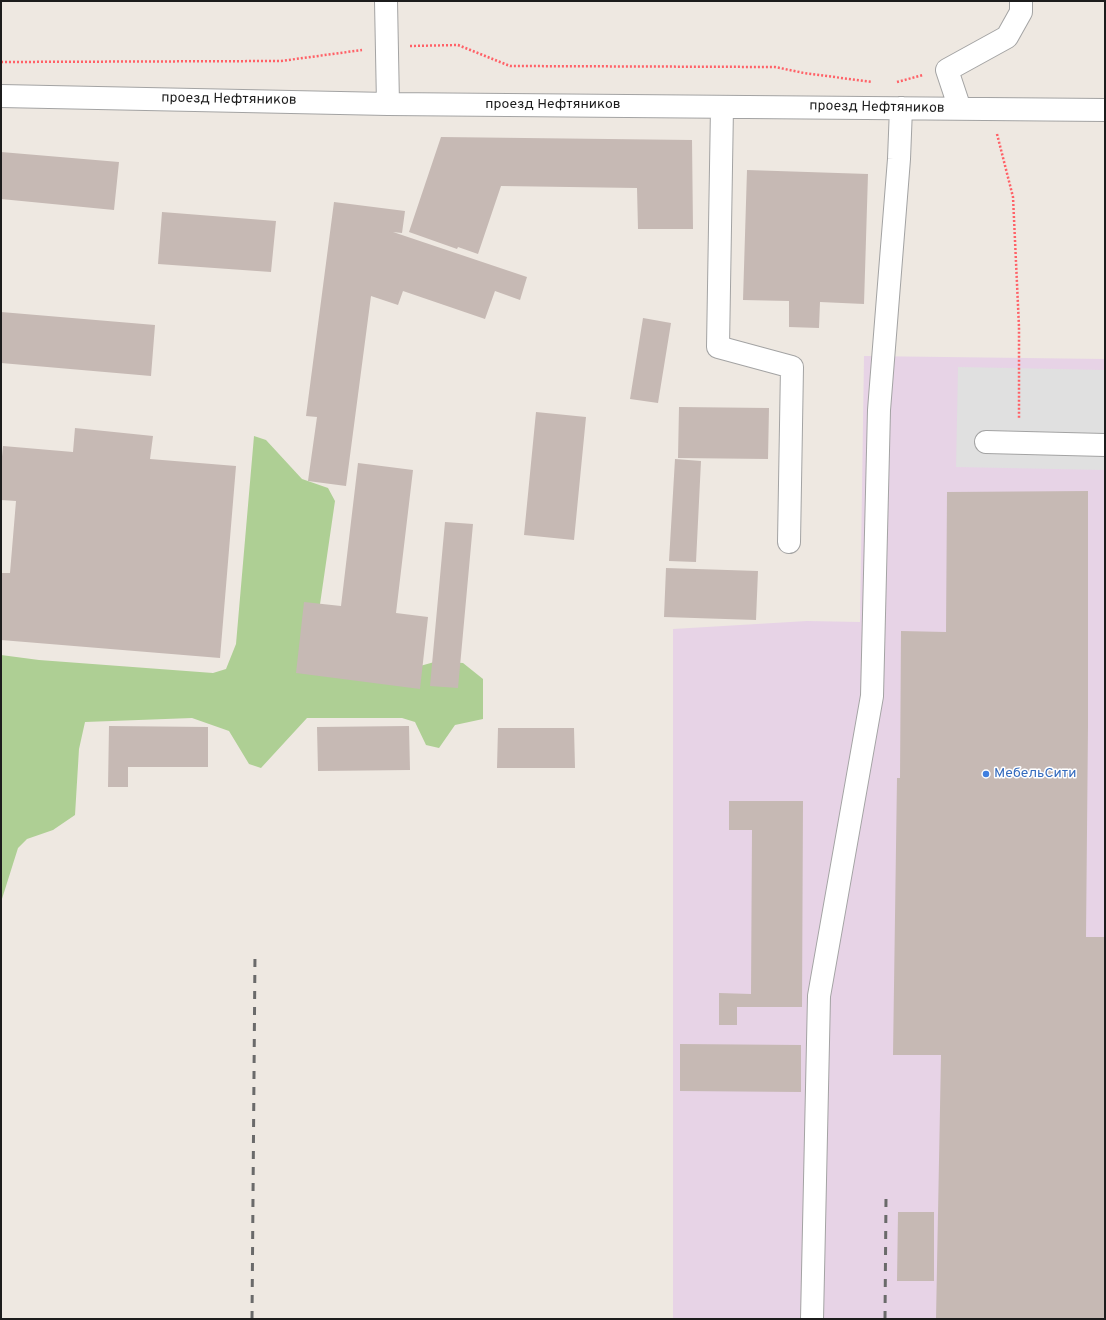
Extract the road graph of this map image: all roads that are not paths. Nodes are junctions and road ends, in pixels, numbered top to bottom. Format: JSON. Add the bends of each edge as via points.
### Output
{"nodes":[{"id":1,"x":386,"y":1,"type":"edge"},
{"id":2,"x":1021,"y":1,"type":"edge"},
{"id":3,"x":1,"y":96,"type":"edge"},
{"id":4,"x":388,"y":104,"type":"junction"},
{"id":5,"x":722,"y":107,"type":"junction"},
{"id":6,"x":901,"y":108,"type":"junction"},
{"id":7,"x":960,"y":109,"type":"junction"},
{"id":8,"x":1105,"y":110,"type":"edge"},
{"id":9,"x":986,"y":442,"type":"dead end"},
{"id":10,"x":1105,"y":445,"type":"edge"},
{"id":11,"x":789,"y":542,"type":"dead end"},
{"id":12,"x":812,"y":1319,"type":"edge"}],
"edges":[{"from":1,"to":4,"type":"street"},
{"from":2,"to":7,"type":"street","via":[[1021,12],[1007,37],[947,70]]},
{"from":3,"to":4,"type":"street","name":"проезд Нефтяников"},
{"from":4,"to":5,"type":"street","name":"проезд Нефтяников"},
{"from":5,"to":6,"type":"street","name":"проезд Нефтяников"},
{"from":5,"to":11,"type":"street","via":[[718,347],[792,367]]},
{"from":6,"to":7,"type":"street","name":"проезд Нефтяников"},
{"from":6,"to":12,"type":"street","via":[[879,410],[872,696],[819,996]]},
{"from":7,"to":8,"type":"street","name":"проезд Нефтяников"},
{"from":9,"to":10,"type":"street"}]}
